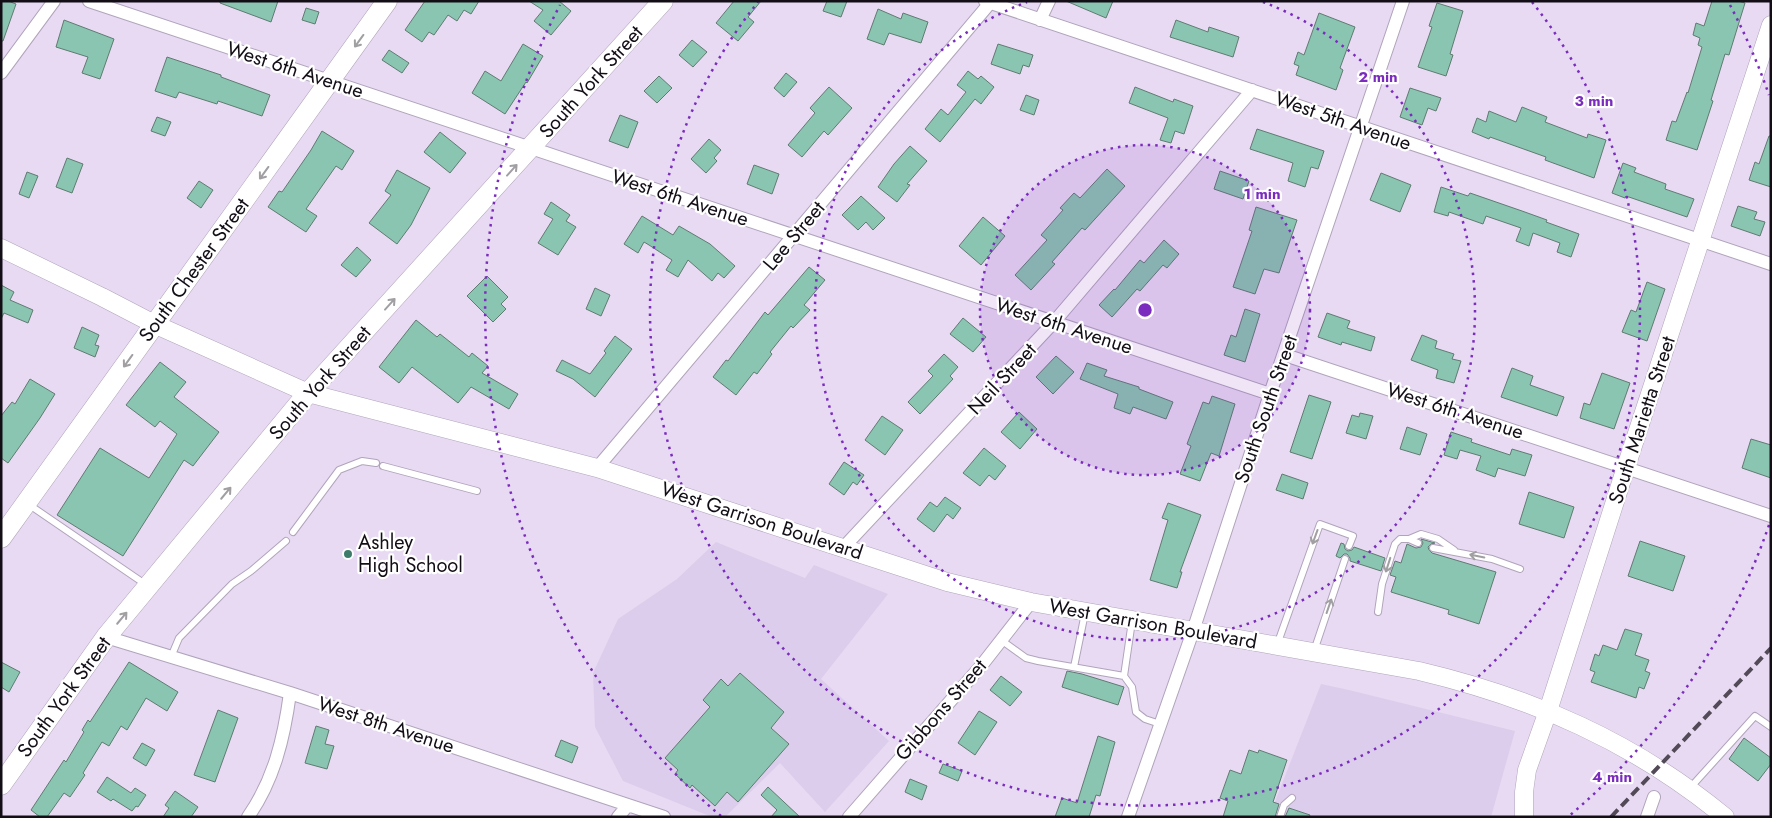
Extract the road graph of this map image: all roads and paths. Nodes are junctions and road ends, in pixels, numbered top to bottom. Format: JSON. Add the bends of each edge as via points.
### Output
{"nodes":[{"id":1,"x":54,"y":1,"type":"edge"},
{"id":2,"x":89,"y":1,"type":"edge"},
{"id":3,"x":387,"y":1,"type":"edge"},
{"id":4,"x":663,"y":1,"type":"edge"},
{"id":5,"x":1049,"y":1,"type":"edge"},
{"id":6,"x":1403,"y":1,"type":"edge"},
{"id":7,"x":988,"y":2,"type":"edge"},
{"id":8,"x":1040,"y":20,"type":"junction"},
{"id":9,"x":1771,"y":25,"type":"edge"},
{"id":10,"x":1,"y":73,"type":"edge"},
{"id":11,"x":330,"y":81,"type":"junction"},
{"id":12,"x":1252,"y":90,"type":"junction"},
{"id":13,"x":1361,"y":127,"type":"junction"},
{"id":14,"x":532,"y":149,"type":"junction"},
{"id":15,"x":794,"y":236,"type":"junction"},
{"id":16,"x":1701,"y":241,"type":"junction"},
{"id":17,"x":1,"y":248,"type":"edge"},
{"id":18,"x":1771,"y":264,"type":"edge"},
{"id":19,"x":1054,"y":322,"type":"junction"},
{"id":20,"x":154,"y":324,"type":"junction"},
{"id":21,"x":1285,"y":355,"type":"junction"},
{"id":22,"x":308,"y":393,"type":"junction"},
{"id":23,"x":1270,"y":394,"type":"junction"},
{"id":24,"x":1626,"y":467,"type":"junction"},
{"id":25,"x":598,"y":468,"type":"junction"},
{"id":26,"x":476,"y":491,"type":"dead end"},
{"id":27,"x":26,"y":503,"type":"junction"},
{"id":28,"x":1771,"y":516,"type":"edge"},
{"id":29,"x":294,"y":532,"type":"dead end"},
{"id":30,"x":1,"y":538,"type":"edge"},
{"id":31,"x":1409,"y":539,"type":"junction"},
{"id":32,"x":286,"y":541,"type":"dead end"},
{"id":33,"x":1418,"y":543,"type":"dead end"},
{"id":34,"x":1349,"y":546,"type":"dead end"},
{"id":35,"x":843,"y":548,"type":"junction"},
{"id":36,"x":1433,"y":548,"type":"dead end"},
{"id":37,"x":1457,"y":552,"type":"junction"},
{"id":38,"x":1345,"y":559,"type":"dead end"},
{"id":39,"x":1520,"y":569,"type":"dead end"},
{"id":40,"x":148,"y":586,"type":"junction"},
{"id":41,"x":1031,"y":602,"type":"junction"},
{"id":42,"x":1086,"y":612,"type":"junction"},
{"id":43,"x":1378,"y":612,"type":"dead end"},
{"id":44,"x":1132,"y":620,"type":"junction"},
{"id":45,"x":1193,"y":631,"type":"junction"},
{"id":46,"x":106,"y":637,"type":"junction"},
{"id":47,"x":1001,"y":640,"type":"junction"},
{"id":48,"x":1276,"y":646,"type":"junction"},
{"id":49,"x":1313,"y":652,"type":"junction"},
{"id":50,"x":171,"y":657,"type":"junction"},
{"id":51,"x":1074,"y":667,"type":"junction"},
{"id":52,"x":1124,"y":676,"type":"junction"},
{"id":53,"x":290,"y":694,"type":"junction"},
{"id":54,"x":1548,"y":711,"type":"junction"},
{"id":55,"x":1160,"y":724,"type":"junction"},
{"id":56,"x":1771,"y":728,"type":"edge"},
{"id":57,"x":1,"y":785,"type":"edge"},
{"id":58,"x":1689,"y":789,"type":"junction"},
{"id":59,"x":1654,"y":797,"type":"dead end"},
{"id":60,"x":1292,"y":798,"type":"dead end"},
{"id":61,"x":628,"y":805,"type":"junction"},
{"id":62,"x":248,"y":817,"type":"edge"},
{"id":63,"x":618,"y":817,"type":"edge"},
{"id":64,"x":664,"y":817,"type":"edge"},
{"id":65,"x":849,"y":817,"type":"edge"},
{"id":66,"x":1128,"y":817,"type":"edge"},
{"id":67,"x":1280,"y":817,"type":"edge"},
{"id":68,"x":1524,"y":817,"type":"edge"},
{"id":69,"x":1647,"y":817,"type":"edge"},
{"id":70,"x":1725,"y":817,"type":"edge"}],
"edges":[{"from":1,"to":10,"type":"street"},
{"from":2,"to":11,"type":"street","name":"West 6th Avenue"},
{"from":3,"to":11,"type":"main road","name":"South Chester Street","one_way":true},
{"from":4,"to":14,"type":"main road","name":"South York Street"},
{"from":5,"to":8,"type":"street"},
{"from":6,"to":13,"type":"street","name":"South South Street"},
{"from":7,"to":8,"type":"street","name":"West 5th Avenue"},
{"from":7,"to":15,"type":"street","name":"Lee Street"},
{"from":8,"to":12,"type":"street","name":"West 5th Avenue"},
{"from":9,"to":16,"type":"main road","name":"South Marietta Street"},
{"from":11,"to":14,"type":"street","name":"West 6th Avenue"},
{"from":11,"to":20,"type":"main road","name":"South Chester Street","one_way":true},
{"from":12,"to":13,"type":"street","name":"West 5th Avenue"},
{"from":12,"to":19,"type":"street","name":"Neil Street"},
{"from":13,"to":16,"type":"street","name":"West 5th Avenue"},
{"from":13,"to":21,"type":"street","name":"South South Street"},
{"from":14,"to":15,"type":"street","name":"West 6th Avenue"},
{"from":22,"to":14,"type":"main road","name":"South York Street","one_way":true},
{"from":15,"to":19,"type":"street","name":"West 6th Avenue"},
{"from":15,"to":25,"type":"street","name":"Lee Street"},
{"from":16,"to":18,"type":"street","name":"West 5th Avenue"},
{"from":16,"to":24,"type":"main road","name":"South Marietta Street"},
{"from":17,"to":20,"type":"main road","name":"West Garrison Boulevard"},
{"from":19,"to":23,"type":"street","name":"West 6th Avenue"},
{"from":19,"to":35,"type":"street","name":"Neil Street"},
{"from":20,"to":22,"type":"main road","name":"West Garrison Boulevard"},
{"from":20,"to":27,"type":"main road","name":"South Chester Street","one_way":true},
{"from":21,"to":23,"type":"street","name":"South South Street"},
{"from":21,"to":24,"type":"street","name":"West 6th Avenue"},
{"from":22,"to":25,"type":"main road","name":"West Garrison Boulevard"},
{"from":40,"to":22,"type":"main road","name":"South York Street","one_way":true},
{"from":23,"to":45,"type":"street","name":"South South Street"},
{"from":24,"to":28,"type":"street","name":"West 6th Avenue"},
{"from":24,"to":54,"type":"main road","name":"South Marietta Street"},
{"from":25,"to":35,"type":"main road","name":"West Garrison Boulevard"},
{"from":26,"to":29,"type":"lane","via":[[362,461],[339,470]]},
{"from":27,"to":30,"type":"main road","name":"South Chester Street"},
{"from":27,"to":40,"type":"lane"},
{"from":31,"to":33,"type":"lane"},
{"from":31,"to":37,"type":"lane","via":[[1421,534],[1438,539]]},
{"from":31,"to":43,"type":"lane","one_way":true,"via":[[1400,539],[1395,544],[1382,584]]},
{"from":32,"to":50,"type":"lane","via":[[232,584],[179,638]]},
{"from":34,"to":48,"type":"lane","one_way":true,"via":[[1353,536],[1320,524]]},
{"from":35,"to":41,"type":"main road","name":"West Garrison Boulevard","via":[[947,582]]},
{"from":36,"to":37,"type":"lane"},
{"from":39,"to":37,"type":"lane","one_way":true},
{"from":49,"to":38,"type":"lane","one_way":true},
{"from":46,"to":40,"type":"main road","name":"South York Street","one_way":true},
{"from":41,"to":42,"type":"main road","name":"West Garrison Boulevard"},
{"from":41,"to":47,"type":"street","name":"Gibbons Street"},
{"from":42,"to":44,"type":"main road","name":"West Garrison Boulevard"},
{"from":42,"to":51,"type":"lane"},
{"from":44,"to":45,"type":"main road","name":"West Garrison Boulevard"},
{"from":44,"to":52,"type":"lane"},
{"from":45,"to":48,"type":"main road","name":"West Garrison Boulevard"},
{"from":45,"to":55,"type":"street","name":"South South Street"},
{"from":46,"to":50,"type":"street","name":"West 8th Avenue"},
{"from":46,"to":57,"type":"main road","name":"South York Street"},
{"from":47,"to":51,"type":"lane","via":[[1026,658]]},
{"from":47,"to":65,"type":"street","name":"Gibbons Street"},
{"from":48,"to":49,"type":"main road","name":"West Garrison Boulevard"},
{"from":49,"to":54,"type":"main road","name":"West Garrison Boulevard","via":[[1463,682]]},
{"from":50,"to":53,"type":"street","name":"West 8th Avenue"},
{"from":51,"to":52,"type":"lane"},
{"from":52,"to":55,"type":"lane","via":[[1132,687],[1136,712]]},
{"from":53,"to":61,"type":"street","name":"West 8th Avenue"},
{"from":53,"to":62,"type":"street","via":[[286,725],[272,772]]},
{"from":54,"to":58,"type":"main road","name":"West Garrison Boulevard","via":[[1625,748]]},
{"from":54,"to":68,"type":"main road","name":"South Marietta Street","via":[[1527,770]]},
{"from":55,"to":66,"type":"street","name":"South South Street"},
{"from":56,"to":58,"type":"lane","via":[[1755,716]]},
{"from":58,"to":70,"type":"main road","name":"West Garrison Boulevard"},
{"from":59,"to":69,"type":"street"},
{"from":60,"to":67,"type":"lane","via":[[1284,805]]},
{"from":61,"to":63,"type":"street"},
{"from":61,"to":64,"type":"street","name":"West 8th Avenue"}]}
